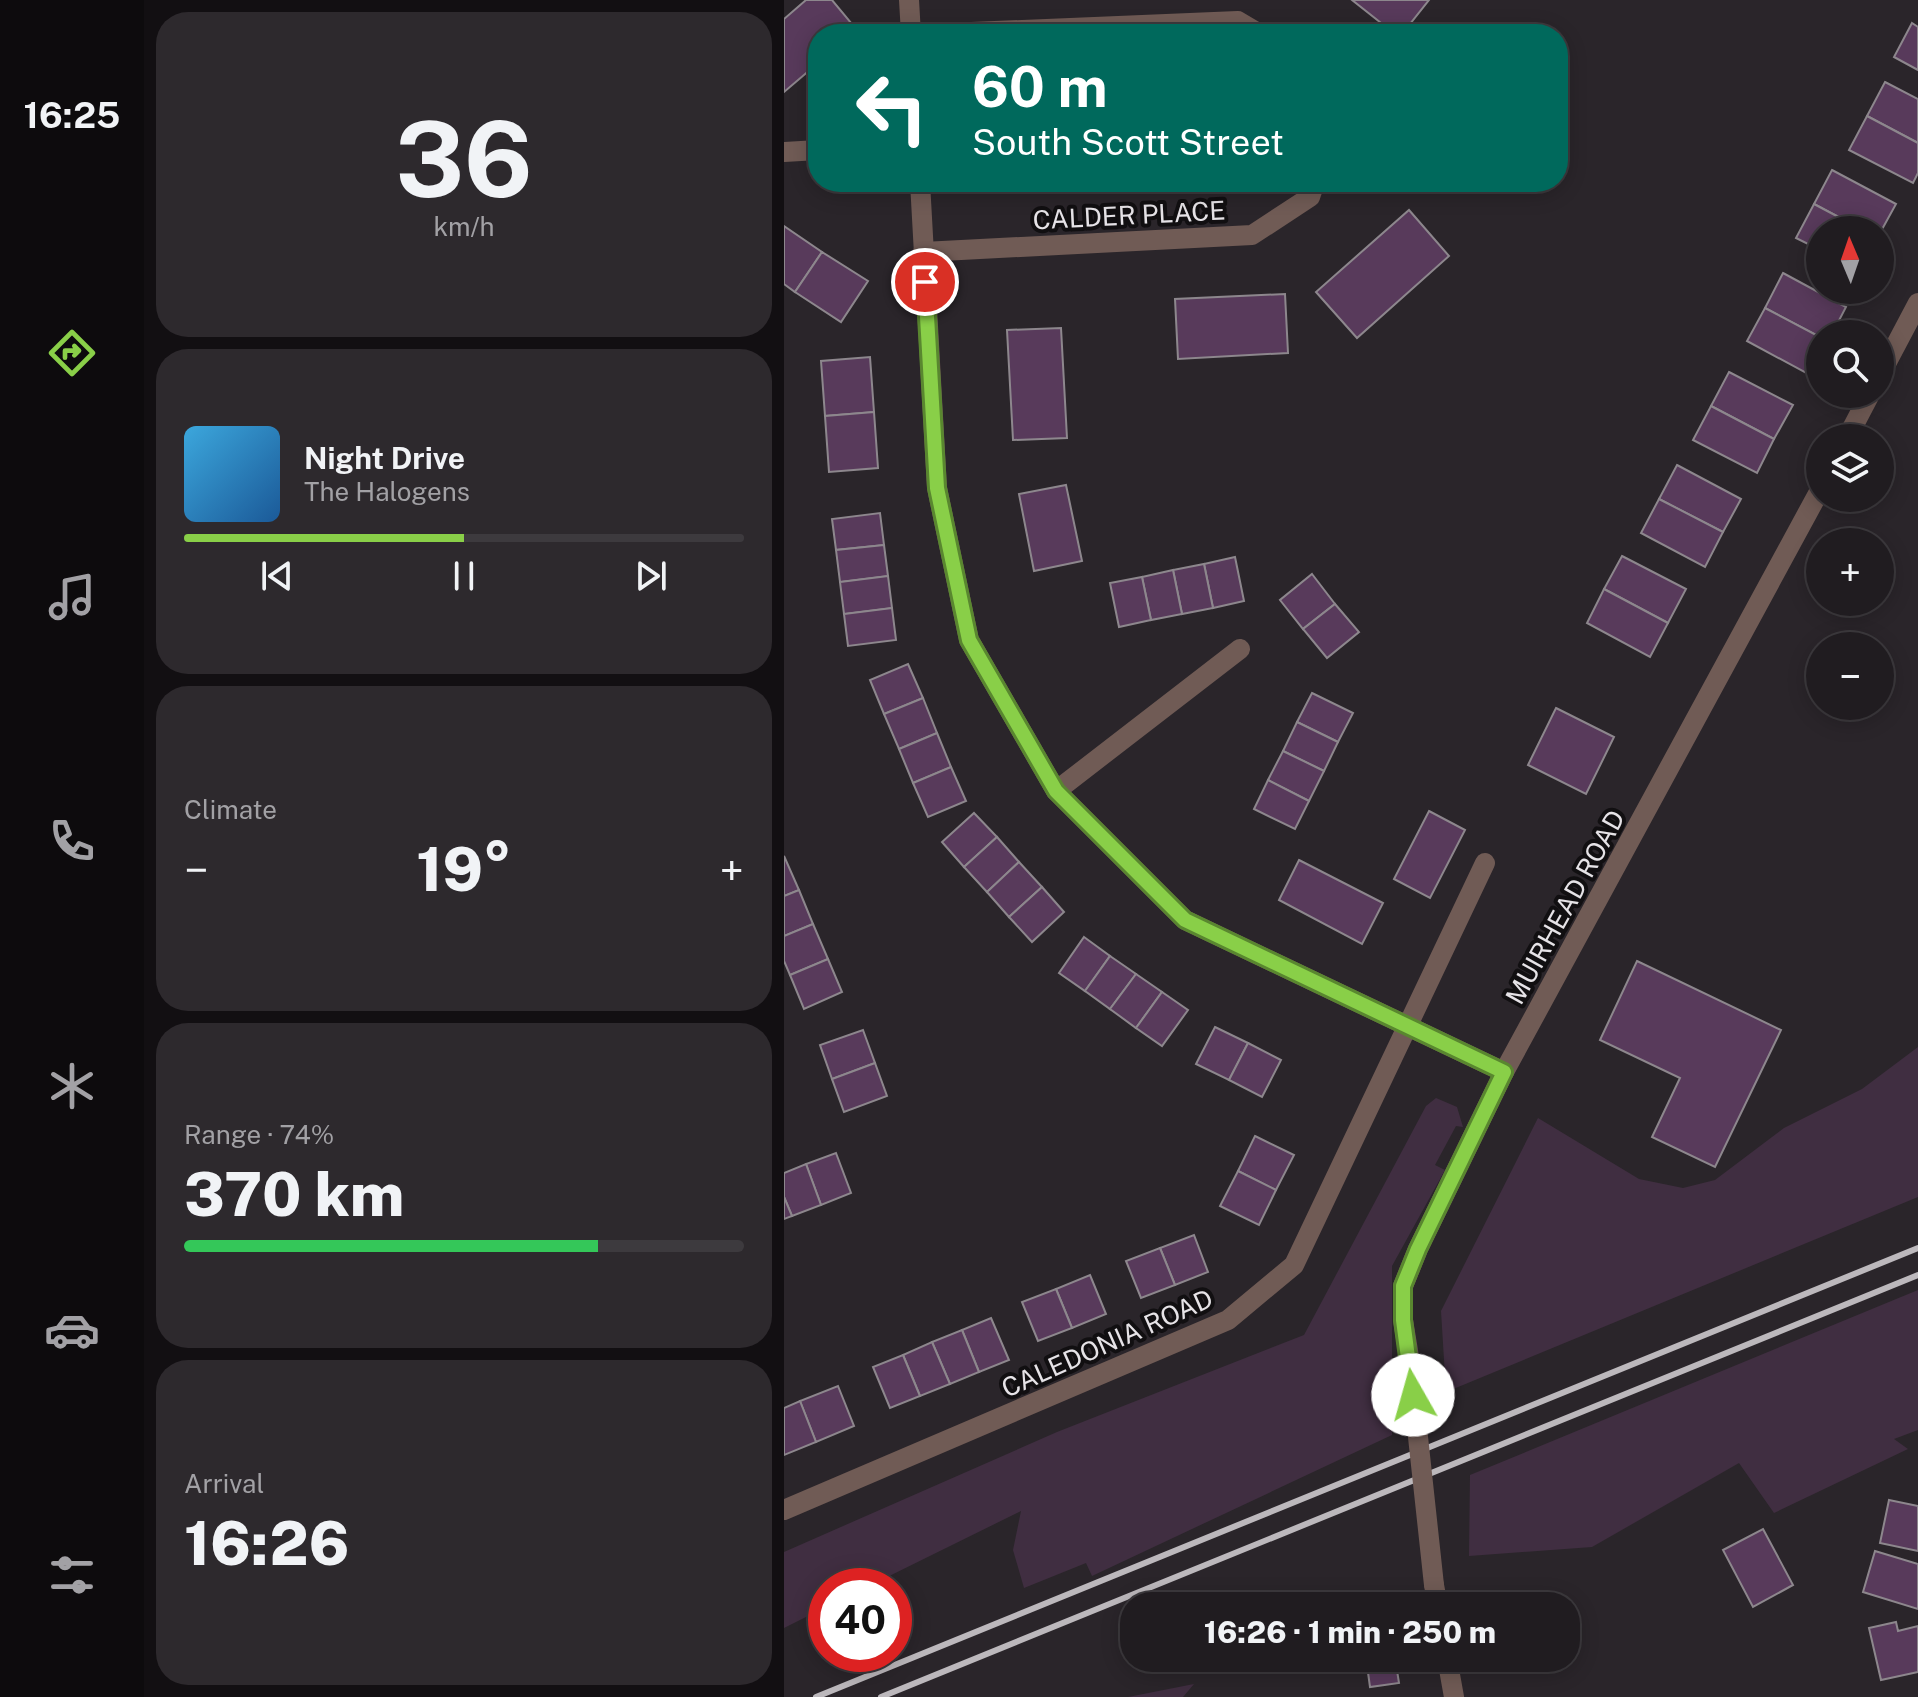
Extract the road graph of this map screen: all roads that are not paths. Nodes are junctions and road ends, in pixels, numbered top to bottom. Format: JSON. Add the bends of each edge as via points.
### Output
{"nodes":[{"id":1,"x":909,"y":0,"type":"edge"},
{"id":2,"x":910,"y":24,"type":"edge"},
{"id":3,"x":1166,"y":24,"type":"edge"},
{"id":4,"x":1243,"y":24,"type":"edge"},
{"id":5,"x":808,"y":151,"type":"edge"},
{"id":6,"x":784,"y":152,"type":"edge"},
{"id":7,"x":920,"y":192,"type":"edge"},
{"id":8,"x":1312,"y":192,"type":"edge"},
{"id":9,"x":923,"y":252,"type":"junction"},
{"id":10,"x":1918,"y":303,"type":"edge"},
{"id":11,"x":1894,"y":348,"type":"edge"},
{"id":12,"x":1808,"y":512,"type":"edge"},
{"id":13,"x":1240,"y":649,"type":"dead end"},
{"id":14,"x":1056,"y":791,"type":"junction"},
{"id":15,"x":1485,"y":863,"type":"dead end"},
{"id":16,"x":1408,"y":1028,"type":"junction"},
{"id":17,"x":1504,"y":1072,"type":"junction"},
{"id":18,"x":784,"y":1510,"type":"edge"},
{"id":19,"x":1435,"y":1592,"type":"edge"},
{"id":20,"x":1450,"y":1672,"type":"edge"},
{"id":21,"x":1454,"y":1697,"type":"edge"}],
"edges":[{"from":1,"to":2,"type":"street"},
{"from":3,"to":4,"type":"street"},
{"from":5,"to":6,"type":"street"},
{"from":7,"to":9,"type":"street"},
{"from":8,"to":9,"type":"street","name":"CALDER PLACE","via":[[1252,235]]},
{"from":9,"to":14,"type":"street","via":[[937,488],[969,640]]},
{"from":10,"to":11,"type":"street"},
{"from":12,"to":17,"type":"street","name":"MUIRHEAD ROAD"},
{"from":13,"to":14,"type":"street"},
{"from":14,"to":16,"type":"street","via":[[1185,920]]},
{"from":15,"to":16,"type":"street","name":"CALEDONIA ROAD"},
{"from":16,"to":17,"type":"street"},
{"from":16,"to":18,"type":"street","name":"CALEDONIA ROAD","via":[[1294,1265],[1228,1320]]},
{"from":17,"to":19,"type":"street","name":"MUIRHEAD ROAD","bridge":true,"via":[[1403,1286]]},
{"from":20,"to":21,"type":"street"}]}
